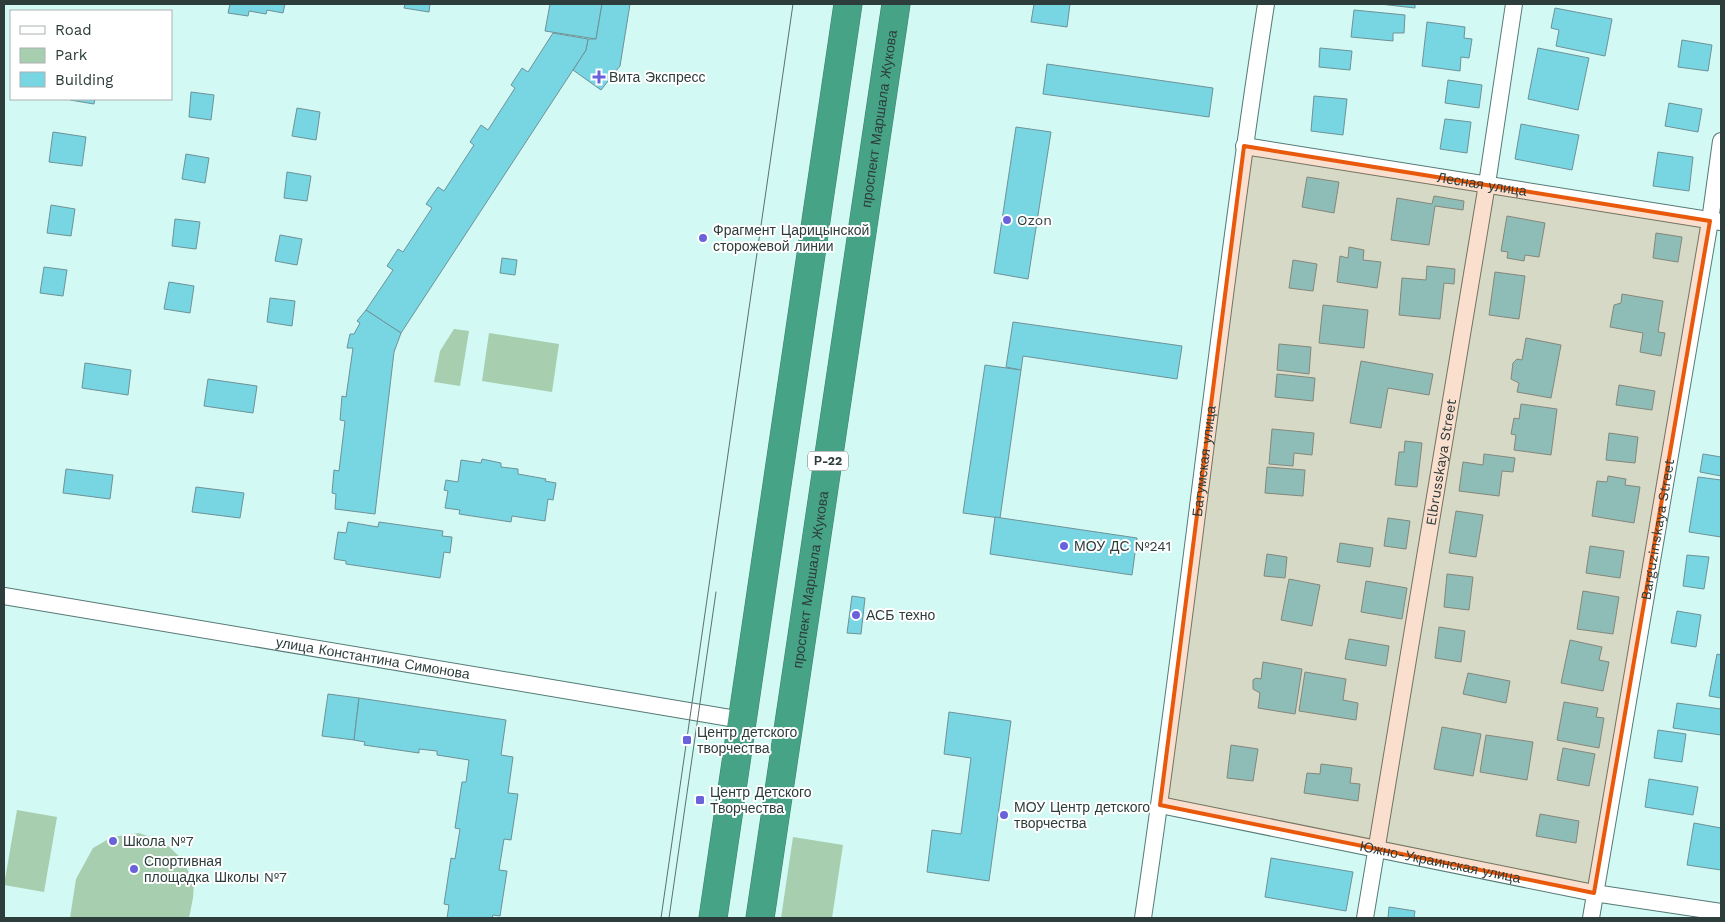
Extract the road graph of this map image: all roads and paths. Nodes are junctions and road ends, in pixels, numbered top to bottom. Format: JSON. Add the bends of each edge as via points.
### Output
{"nodes":[{"id":1,"x":848,"y":4,"type":"edge"},
{"id":2,"x":896,"y":4,"type":"edge"},
{"id":3,"x":1266,"y":4,"type":"edge"},
{"id":4,"x":1514,"y":4,"type":"edge"},
{"id":5,"x":1721,"y":140,"type":"edge"},
{"id":6,"x":1244,"y":146,"type":"junction"},
{"id":7,"x":1487,"y":184,"type":"junction"},
{"id":8,"x":1716,"y":222,"type":"edge"},
{"id":9,"x":4,"y":596,"type":"edge"},
{"id":10,"x":742,"y":720,"type":"junction"},
{"id":11,"x":1160,"y":805,"type":"junction"},
{"id":12,"x":1376,"y":849,"type":"junction"},
{"id":13,"x":1594,"y":893,"type":"junction"},
{"id":14,"x":1721,"y":912,"type":"edge"},
{"id":15,"x":713,"y":918,"type":"edge"},
{"id":16,"x":760,"y":918,"type":"edge"},
{"id":17,"x":1143,"y":918,"type":"edge"},
{"id":18,"x":1365,"y":918,"type":"edge"},
{"id":19,"x":1590,"y":918,"type":"edge"}],
"edges":[{"from":1,"to":10,"type":"highway"},
{"from":2,"to":16,"type":"highway","name":"проспект Маршала Жукова","number":"Р-22"},
{"from":3,"to":6,"type":"street","name":"Батумская улица"},
{"from":4,"to":7,"type":"street","name":"Elbrusskaya Street"},
{"from":5,"to":8,"type":"street","name":"Barguzinskaya Street"},
{"from":6,"to":7,"type":"street","name":"Лесная улица"},
{"from":6,"to":11,"type":"street","name":"Батумская улица"},
{"from":7,"to":8,"type":"street","name":"Лесная улица"},
{"from":7,"to":12,"type":"street","name":"Elbrusskaya Street"},
{"from":8,"to":13,"type":"street","name":"Barguzinskaya Street"},
{"from":9,"to":10,"type":"street","name":"улица Константина Симонова"},
{"from":10,"to":15,"type":"highway"},
{"from":11,"to":12,"type":"street","name":"Южно-Украинская улица"},
{"from":11,"to":17,"type":"street","name":"Батумская улица"},
{"from":12,"to":13,"type":"street","name":"Южно-Украинская улица"},
{"from":12,"to":18,"type":"street","name":"Elbrusskaya Street"},
{"from":13,"to":14,"type":"street","name":"Южно-Украинская улица"},
{"from":13,"to":19,"type":"street","name":"Barguzinskaya Street"}]}
